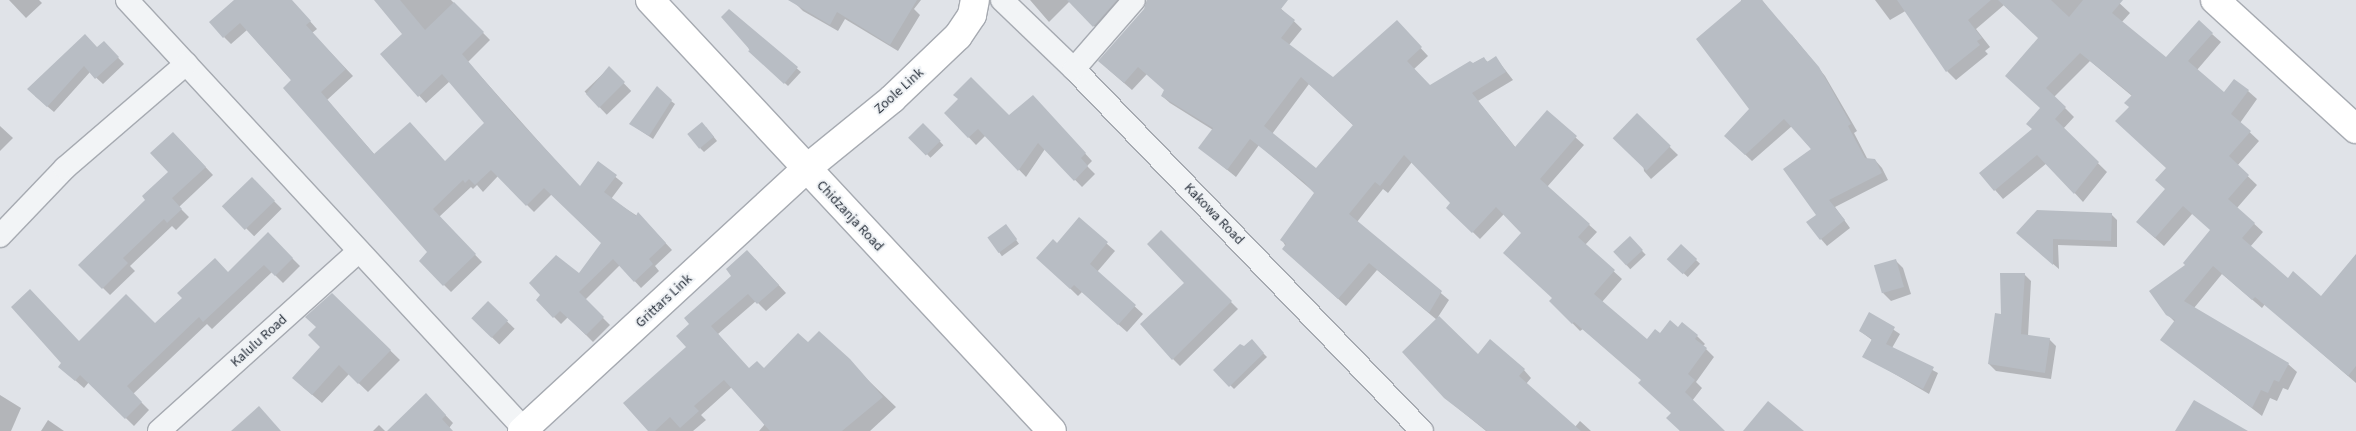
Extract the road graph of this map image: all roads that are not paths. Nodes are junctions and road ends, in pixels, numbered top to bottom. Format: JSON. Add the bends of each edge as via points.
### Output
{"nodes":[{"id":1,"x":127,"y":0,"type":"edge"},
{"id":2,"x":650,"y":0,"type":"edge"},
{"id":3,"x":975,"y":0,"type":"edge"},
{"id":4,"x":1002,"y":0,"type":"edge"},
{"id":5,"x":1134,"y":0,"type":"edge"},
{"id":6,"x":2216,"y":0,"type":"edge"},
{"id":7,"x":186,"y":64,"type":"junction"},
{"id":8,"x":1074,"y":69,"type":"junction"},
{"id":9,"x":2356,"y":129,"type":"edge"},
{"id":10,"x":806,"y":169,"type":"junction"},
{"id":11,"x":0,"y":236,"type":"edge"},
{"id":12,"x":359,"y":252,"type":"junction"},
{"id":13,"x":524,"y":430,"type":"edge"},
{"id":14,"x":159,"y":431,"type":"edge"},
{"id":15,"x":1052,"y":431,"type":"edge"},
{"id":16,"x":1422,"y":431,"type":"edge"}],
"edges":[{"from":1,"to":7,"type":"street"},
{"from":2,"to":10,"type":"street","name":"Chidzanja Road"},
{"from":3,"to":10,"type":"street","name":"Zoole Link","via":[[972,15],[958,36],[892,99]]},
{"from":4,"to":8,"type":"street","name":"Kakowa Road"},
{"from":5,"to":8,"type":"street"},
{"from":6,"to":9,"type":"street"},
{"from":7,"to":11,"type":"street","via":[[66,168]]},
{"from":7,"to":12,"type":"street"},
{"from":8,"to":16,"type":"street","name":"Kakowa Road"},
{"from":10,"to":13,"type":"street","name":"Grittars Link"},
{"from":10,"to":15,"type":"street","name":"Chidzanja Road"},
{"from":12,"to":13,"type":"street"},
{"from":12,"to":14,"type":"street","name":"Kalulu Road"}]}
